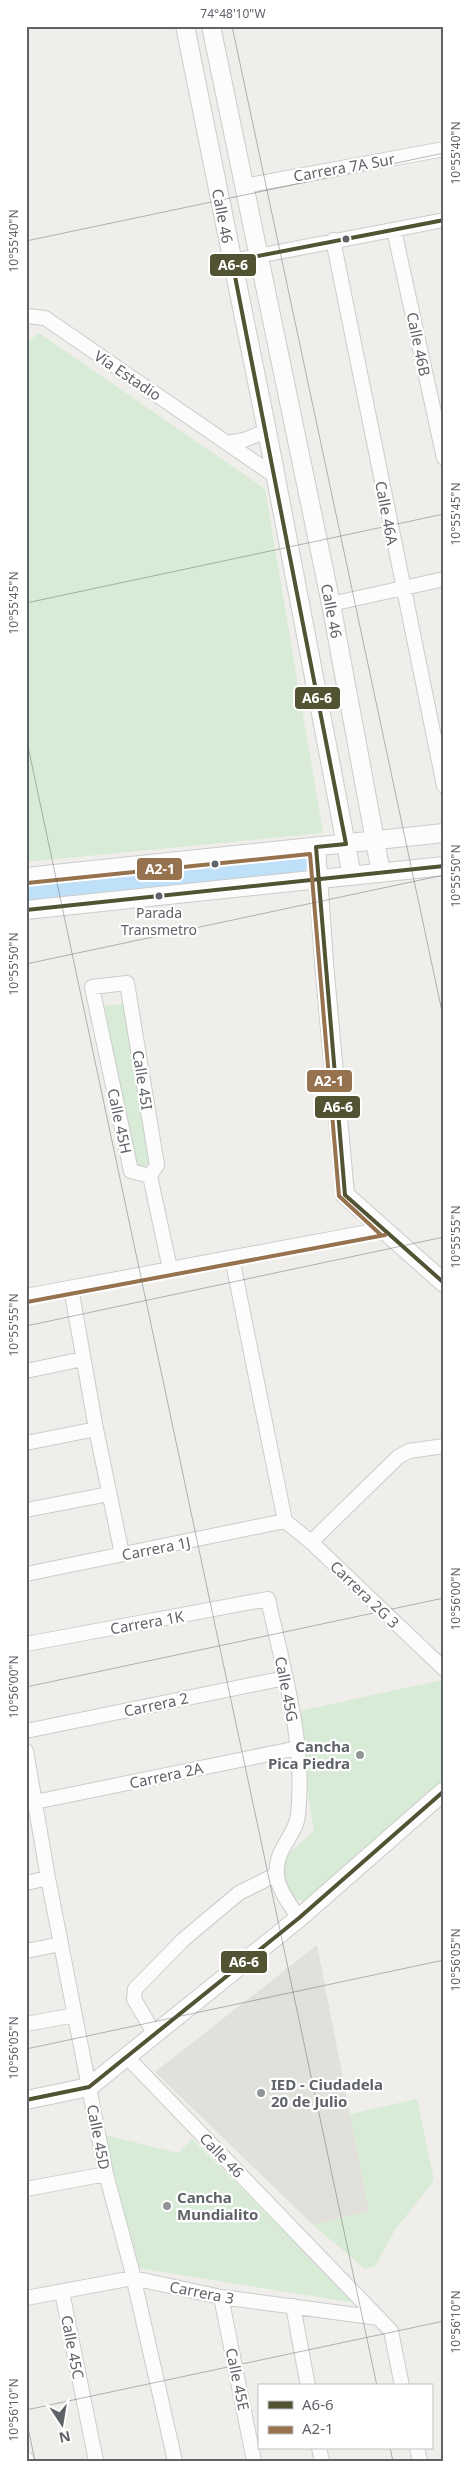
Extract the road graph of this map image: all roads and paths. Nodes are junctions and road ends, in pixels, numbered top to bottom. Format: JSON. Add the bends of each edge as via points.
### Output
{"nodes":[{"id":1,"x":185,"y":26,"type":"edge"},
{"id":2,"x":212,"y":26,"type":"edge"},
{"id":3,"x":444,"y":149,"type":"edge"},
{"id":4,"x":244,"y":186,"type":"junction"},
{"id":5,"x":444,"y":220,"type":"edge"},
{"id":6,"x":394,"y":230,"type":"junction"},
{"id":7,"x":333,"y":240,"type":"junction"},
{"id":8,"x":258,"y":256,"type":"junction"},
{"id":9,"x":232,"y":261,"type":"junction"},
{"id":10,"x":26,"y":316,"type":"edge"},
{"id":11,"x":267,"y":431,"type":"junction"},
{"id":12,"x":227,"y":443,"type":"junction"},
{"id":13,"x":444,"y":458,"type":"edge"},
{"id":14,"x":275,"y":476,"type":"junction"},
{"id":15,"x":444,"y":579,"type":"edge"},
{"id":16,"x":402,"y":589,"type":"junction"},
{"id":17,"x":331,"y":604,"type":"junction"},
{"id":18,"x":444,"y":786,"type":"edge"},
{"id":19,"x":444,"y":833,"type":"edge"},
{"id":20,"x":376,"y":840,"type":"junction"},
{"id":21,"x":346,"y":844,"type":"junction"},
{"id":22,"x":316,"y":847,"type":"junction"},
{"id":23,"x":444,"y":866,"type":"edge"},
{"id":24,"x":382,"y":873,"type":"junction"},
{"id":25,"x":26,"y":876,"type":"edge"},
{"id":26,"x":352,"y":876,"type":"junction"},
{"id":27,"x":319,"y":880,"type":"junction"},
{"id":28,"x":26,"y":910,"type":"edge"},
{"id":29,"x":92,"y":987,"type":"joint"},
{"id":30,"x":150,"y":1176,"type":"junction"},
{"id":31,"x":384,"y":1229,"type":"junction"},
{"id":32,"x":232,"y":1258,"type":"junction"},
{"id":33,"x":170,"y":1269,"type":"junction"},
{"id":34,"x":444,"y":1283,"type":"edge"},
{"id":35,"x":71,"y":1288,"type":"junction"},
{"id":36,"x":26,"y":1296,"type":"edge"},
{"id":37,"x":83,"y":1359,"type":"junction"},
{"id":38,"x":26,"y":1371,"type":"edge"},
{"id":39,"x":96,"y":1429,"type":"junction"},
{"id":40,"x":26,"y":1443,"type":"edge"},
{"id":41,"x":444,"y":1446,"type":"edge"},
{"id":42,"x":110,"y":1494,"type":"junction"},
{"id":43,"x":26,"y":1510,"type":"edge"},
{"id":44,"x":285,"y":1522,"type":"junction"},
{"id":45,"x":310,"y":1542,"type":"junction"},
{"id":46,"x":122,"y":1554,"type":"junction"},
{"id":47,"x":26,"y":1574,"type":"edge"},
{"id":48,"x":268,"y":1600,"type":"joint"},
{"id":49,"x":26,"y":1644,"type":"edge"},
{"id":50,"x":444,"y":1668,"type":"edge"},
{"id":51,"x":285,"y":1678,"type":"junction"},
{"id":52,"x":26,"y":1731,"type":"edge"},
{"id":53,"x":298,"y":1748,"type":"junction"},
{"id":54,"x":26,"y":1751,"type":"edge"},
{"id":55,"x":444,"y":1791,"type":"edge"},
{"id":56,"x":32,"y":1809,"type":"edge"},
{"id":57,"x":275,"y":1875,"type":"junction"},
{"id":58,"x":48,"y":1878,"type":"junction"},
{"id":59,"x":26,"y":1882,"type":"edge"},
{"id":60,"x":299,"y":1918,"type":"junction"},
{"id":61,"x":61,"y":1944,"type":"junction"},
{"id":62,"x":26,"y":1951,"type":"edge"},
{"id":63,"x":75,"y":2015,"type":"junction"},
{"id":64,"x":26,"y":2024,"type":"edge"},
{"id":65,"x":155,"y":2035,"type":"junction"},
{"id":66,"x":127,"y":2057,"type":"junction"},
{"id":67,"x":89,"y":2087,"type":"junction"},
{"id":68,"x":26,"y":2100,"type":"edge"},
{"id":69,"x":106,"y":2174,"type":"junction"},
{"id":70,"x":26,"y":2189,"type":"edge"},
{"id":71,"x":133,"y":2278,"type":"junction"},
{"id":72,"x":62,"y":2292,"type":"junction"},
{"id":73,"x":221,"y":2296,"type":"junction"},
{"id":74,"x":26,"y":2298,"type":"edge"},
{"id":75,"x":293,"y":2306,"type":"junction"},
{"id":76,"x":378,"y":2318,"type":"junction"},
{"id":77,"x":308,"y":2384,"type":"edge"},
{"id":78,"x":402,"y":2384,"type":"edge"},
{"id":79,"x":96,"y":2461,"type":"edge"},
{"id":80,"x":175,"y":2461,"type":"edge"},
{"id":81,"x":254,"y":2461,"type":"edge"}],
"edges":[{"from":1,"to":9,"type":"street","name":"Calle 46"},
{"from":2,"to":4,"type":"street","name":"Calle 46"},
{"from":3,"to":4,"type":"street","name":"Carrera 7A Sur"},
{"from":4,"to":8,"type":"street","name":"Calle 46"},
{"from":5,"to":6,"type":"street"},
{"from":6,"to":7,"type":"street"},
{"from":6,"to":13,"type":"street","name":"Calle 46B"},
{"from":7,"to":8,"type":"street"},
{"from":7,"to":16,"type":"street","name":"Calle 46A"},
{"from":8,"to":9,"type":"street"},
{"from":8,"to":17,"type":"street","name":"Calle 46"},
{"from":9,"to":11,"type":"street","name":"Calle 46"},
{"from":10,"to":12,"type":"street","name":"Vía Estadio","via":[[45,318]]},
{"from":11,"to":12,"type":"street"},
{"from":11,"to":14,"type":"street","name":"Calle 46"},
{"from":12,"to":14,"type":"street","name":"Vía Estadio"},
{"from":14,"to":21,"type":"street","name":"Calle 46"},
{"from":15,"to":16,"type":"street"},
{"from":16,"to":17,"type":"street"},
{"from":16,"to":18,"type":"street","name":"Calle 46A"},
{"from":17,"to":20,"type":"street","name":"Calle 46"},
{"from":19,"to":20,"type":"street"},
{"from":20,"to":21,"type":"street"},
{"from":20,"to":24,"type":"street","name":"Calle 46"},
{"from":21,"to":22,"type":"street"},
{"from":21,"to":26,"type":"street","name":"Calle 46"},
{"from":22,"to":25,"type":"street"},
{"from":22,"to":27,"type":"street"},
{"from":23,"to":24,"type":"street"},
{"from":24,"to":26,"type":"street"},
{"from":26,"to":27,"type":"street"},
{"from":27,"to":28,"type":"street"},
{"from":27,"to":31,"type":"street","via":[[345,1195]]},
{"from":29,"to":30,"type":"street","name":"Calle 45H","via":[[130,1171]]},
{"from":29,"to":30,"type":"street","name":"Calle 45I","via":[[127,983],[157,1165]]},
{"from":30,"to":33,"type":"street"},
{"from":31,"to":32,"type":"street"},
{"from":31,"to":34,"type":"street"},
{"from":32,"to":33,"type":"street"},
{"from":32,"to":44,"type":"street"},
{"from":33,"to":35,"type":"street"},
{"from":35,"to":36,"type":"street"},
{"from":35,"to":37,"type":"street"},
{"from":37,"to":38,"type":"street"},
{"from":37,"to":39,"type":"street"},
{"from":39,"to":40,"type":"street"},
{"from":39,"to":42,"type":"street"},
{"from":41,"to":45,"type":"street","via":[[409,1451],[398,1457]]},
{"from":42,"to":43,"type":"street"},
{"from":42,"to":46,"type":"street"},
{"from":44,"to":45,"type":"street","name":"Carrera 2G 3"},
{"from":44,"to":46,"type":"street","name":"Carrera 1J"},
{"from":45,"to":50,"type":"street","name":"Carrera 2G 3"},
{"from":46,"to":47,"type":"street","name":"Carrera 1J"},
{"from":48,"to":49,"type":"street","name":"Carrera 1K"},
{"from":48,"to":51,"type":"street","name":"Calle 45G"},
{"from":51,"to":52,"type":"street","name":"Carrera 2"},
{"from":51,"to":53,"type":"street","name":"Calle 45G"},
{"from":53,"to":56,"type":"street","name":"Carrera 2A"},
{"from":53,"to":57,"type":"street","name":"Calle 45G","via":[[300,1794],[297,1823],[282,1851]]},
{"from":54,"to":56,"type":"street","name":"Calle 45D"},
{"from":55,"to":60,"type":"street"},
{"from":56,"to":58,"type":"street","name":"Calle 45D"},
{"from":57,"to":60,"type":"street","via":[[280,1891]]},
{"from":57,"to":65,"type":"street","via":[[239,1893],[184,1938],[135,1988],[134,1999]]},
{"from":58,"to":59,"type":"street"},
{"from":58,"to":61,"type":"street","name":"Calle 45D"},
{"from":60,"to":65,"type":"street"},
{"from":61,"to":62,"type":"street"},
{"from":61,"to":63,"type":"street","name":"Calle 45D"},
{"from":63,"to":64,"type":"street"},
{"from":63,"to":67,"type":"street","name":"Calle 45D"},
{"from":65,"to":66,"type":"street"},
{"from":66,"to":67,"type":"street"},
{"from":66,"to":76,"type":"street","name":"Calle 46"},
{"from":67,"to":68,"type":"street"},
{"from":67,"to":69,"type":"street","name":"Calle 45D"},
{"from":69,"to":70,"type":"street"},
{"from":69,"to":71,"type":"street","name":"Calle 45D"},
{"from":71,"to":72,"type":"street","name":"Carrera 3"},
{"from":71,"to":73,"type":"street","name":"Carrera 3"},
{"from":71,"to":80,"type":"street","name":"Calle 45D"},
{"from":72,"to":74,"type":"street","name":"Carrera 3"},
{"from":72,"to":79,"type":"street","name":"Calle 45C"},
{"from":73,"to":75,"type":"street","name":"Carrera 3"},
{"from":73,"to":81,"type":"street","name":"Calle 45E"},
{"from":75,"to":76,"type":"street","name":"Carrera 3"},
{"from":75,"to":77,"type":"street"},
{"from":76,"to":78,"type":"street","via":[[391,2331]]}]}
